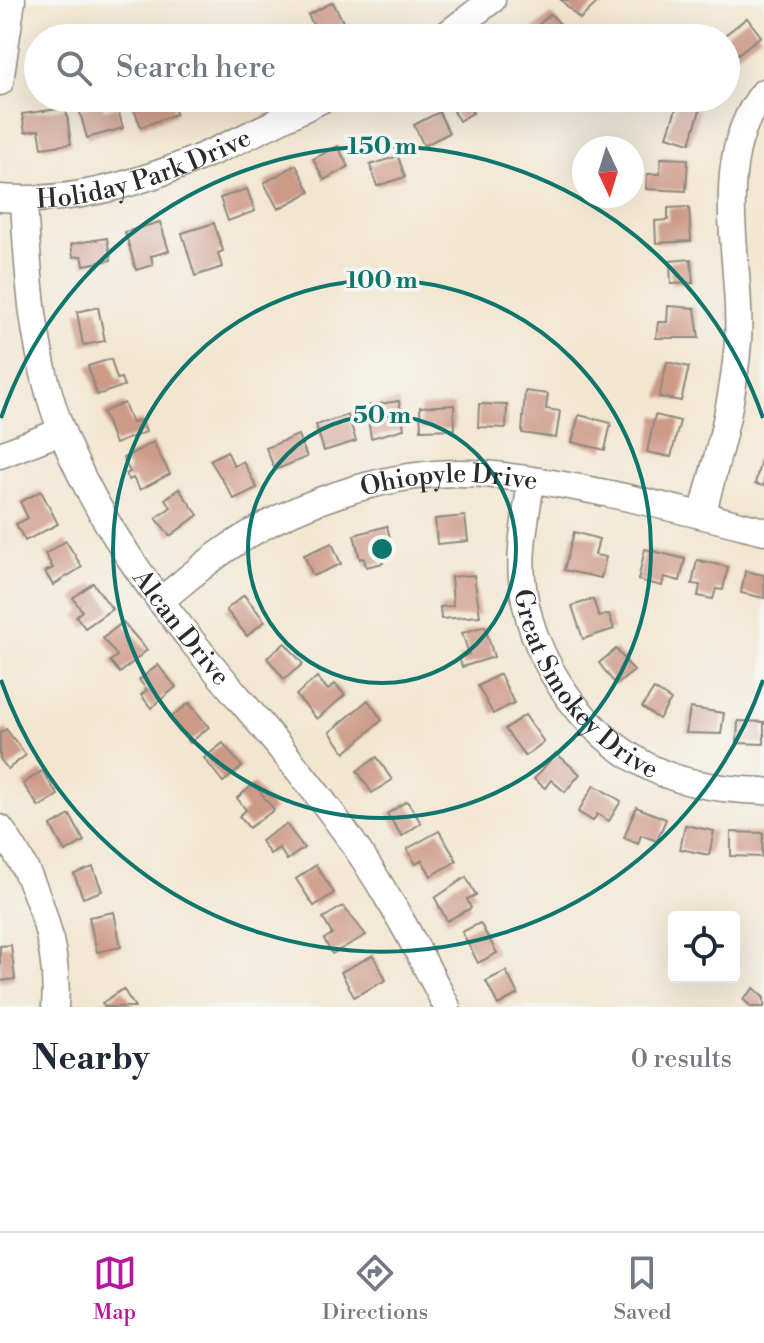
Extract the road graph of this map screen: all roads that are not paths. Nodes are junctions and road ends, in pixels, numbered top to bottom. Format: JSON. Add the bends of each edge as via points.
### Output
{"nodes":[{"id":1,"x":12,"y":0,"type":"edge"},
{"id":2,"x":492,"y":0,"type":"edge"},
{"id":3,"x":460,"y":24,"type":"edge"},
{"id":4,"x":0,"y":82,"type":"edge"},
{"id":5,"x":764,"y":92,"type":"edge"},
{"id":6,"x":295,"y":112,"type":"edge"},
{"id":7,"x":12,"y":199,"type":"edge"},
{"id":8,"x":62,"y":431,"type":"junction"},
{"id":9,"x":0,"y":455,"type":"edge"},
{"id":10,"x":531,"y":481,"type":"junction"},
{"id":11,"x":702,"y":515,"type":"junction"},
{"id":12,"x":764,"y":531,"type":"edge"},
{"id":13,"x":160,"y":601,"type":"junction"},
{"id":14,"x":764,"y":791,"type":"edge"},
{"id":15,"x":0,"y":828,"type":"edge"},
{"id":16,"x":55,"y":1007,"type":"edge"},
{"id":17,"x":447,"y":1007,"type":"edge"}],
"edges":[{"from":1,"to":4,"type":"street"},
{"from":2,"to":3,"type":"street"},
{"from":5,"to":11,"type":"street","via":[[744,122],[733,168],[737,343],[725,423]]},
{"from":6,"to":7,"type":"street","name":"Holiday Park Drive","via":[[171,170],[112,188]]},
{"from":7,"to":8,"type":"street","name":"Alcan Drive","via":[[33,330]]},
{"from":8,"to":9,"type":"street"},
{"from":8,"to":13,"type":"street","name":"Alcan Drive","via":[[106,522]]},
{"from":10,"to":11,"type":"street","name":"Ohiopyle Drive"},
{"from":10,"to":13,"type":"street","name":"Ohiopyle Drive","via":[[441,475],[354,491],[232,544]]},
{"from":10,"to":14,"type":"street","name":"Great Smokey Drive","via":[[522,549],[527,611],[547,665],[567,694],[588,720],[641,763],[705,785]]},
{"from":11,"to":12,"type":"street","name":"Ohiopyle Drive"},
{"from":13,"to":17,"type":"street","name":"Alcan Drive","via":[[332,814],[395,908]]},
{"from":15,"to":16,"type":"street","via":[[16,850],[43,915],[52,953]]}]}
